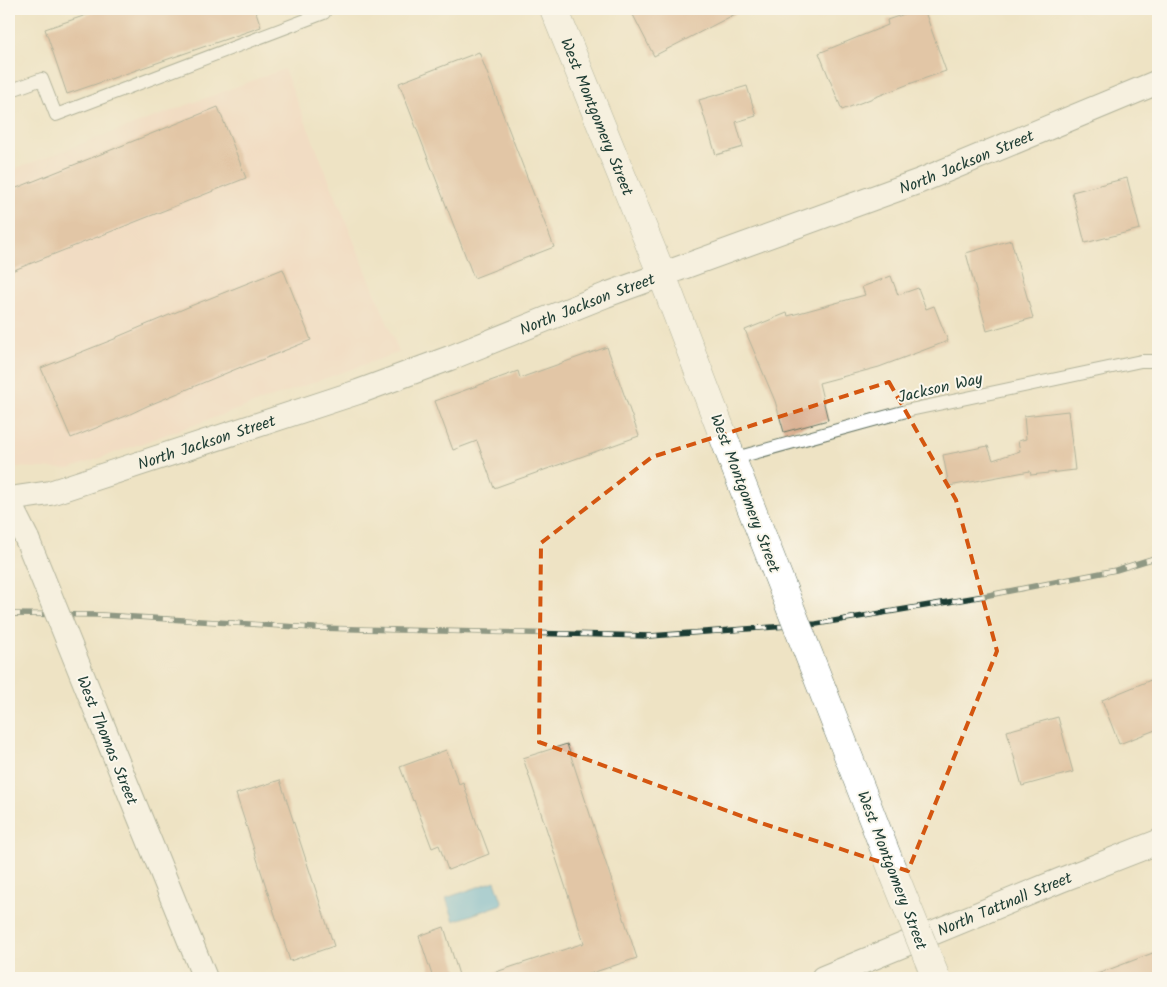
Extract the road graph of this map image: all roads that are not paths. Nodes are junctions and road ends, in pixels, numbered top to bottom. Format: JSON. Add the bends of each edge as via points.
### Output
{"nodes":[{"id":1,"x":554,"y":9,"type":"edge"},
{"id":2,"x":324,"y":13,"type":"dead end"},
{"id":3,"x":1158,"y":82,"type":"edge"},
{"id":4,"x":9,"y":92,"type":"edge"},
{"id":5,"x":662,"y":275,"type":"junction"},
{"id":6,"x":1158,"y":361,"type":"edge"},
{"id":7,"x":732,"y":459,"type":"junction"},
{"id":8,"x":9,"y":501,"type":"edge"},
{"id":9,"x":1158,"y":842,"type":"edge"},
{"id":10,"x":205,"y":978,"type":"edge"},
{"id":11,"x":823,"y":978,"type":"edge"},
{"id":12,"x":936,"y":978,"type":"edge"}],
"edges":[{"from":1,"to":5,"type":"main road","name":"West Montgomery Street"},
{"from":2,"to":4,"type":"lane","via":[[56,115],[42,79]]},
{"from":3,"to":5,"type":"street","name":"North Jackson Street","via":[[920,181]]},
{"from":5,"to":7,"type":"main road","name":"West Montgomery Street"},
{"from":5,"to":8,"type":"street","name":"North Jackson Street","via":[[358,392],[50,493]]},
{"from":6,"to":7,"type":"lane","name":"Jackson Way","via":[[1141,361],[910,410]]},
{"from":7,"to":12,"type":"main road","name":"West Montgomery Street","bridge":true},
{"from":8,"to":10,"type":"street","name":"West Thomas Street","bridge":true},
{"from":9,"to":11,"type":"street","name":"North Tattnall Street"}]}
